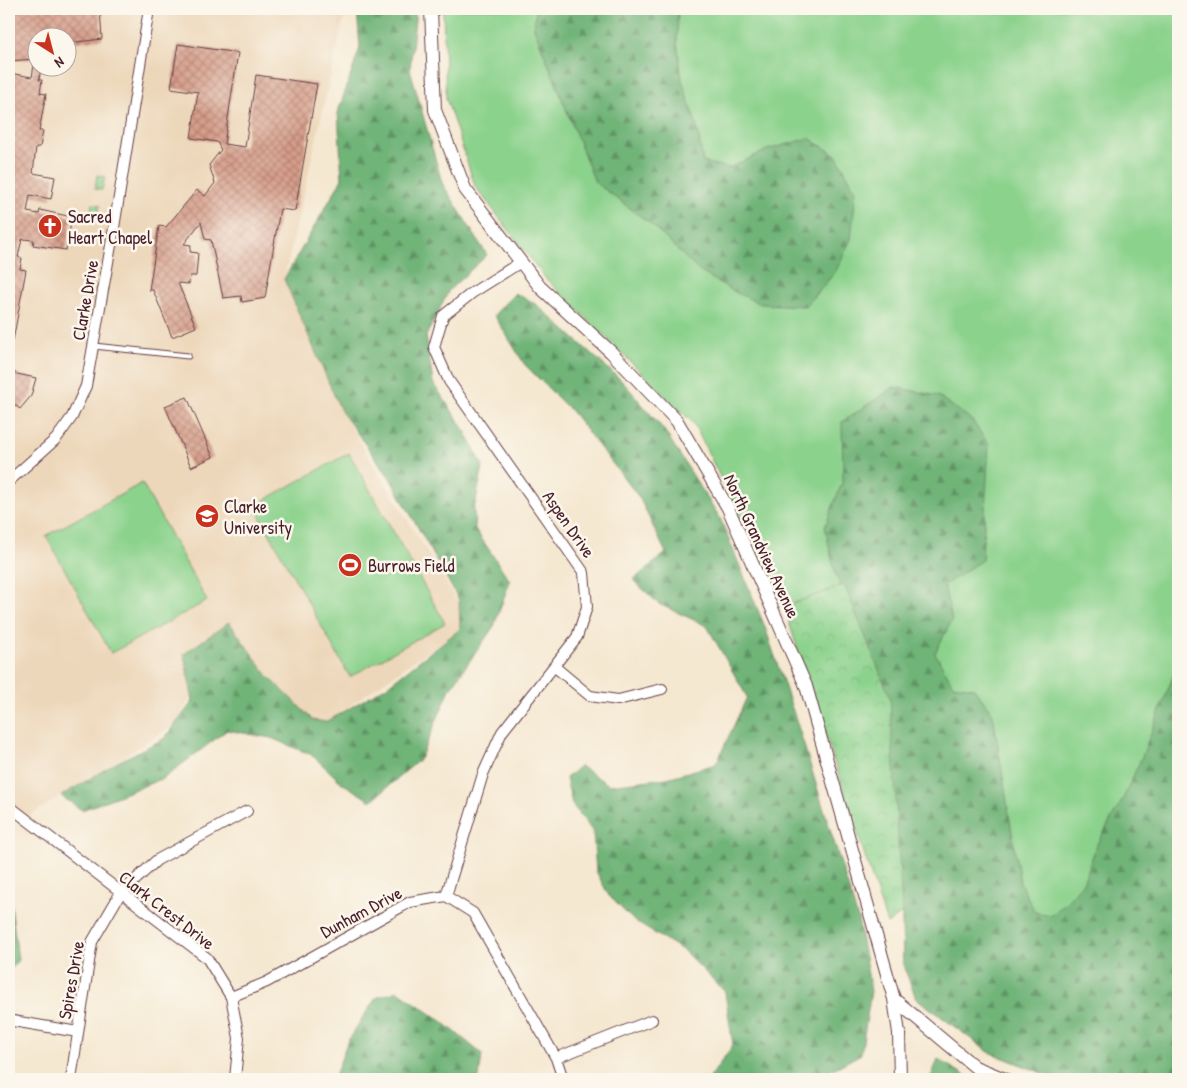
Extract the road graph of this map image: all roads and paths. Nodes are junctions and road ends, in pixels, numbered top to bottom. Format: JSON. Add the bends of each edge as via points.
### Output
{"nodes":[{"id":1,"x":149,"y":9,"type":"edge"},
{"id":2,"x":431,"y":9,"type":"edge"},
{"id":3,"x":521,"y":262,"type":"junction"},
{"id":4,"x":93,"y":346,"type":"junction"},
{"id":5,"x":188,"y":356,"type":"dead end"},
{"id":6,"x":9,"y":481,"type":"edge"},
{"id":7,"x":555,"y":667,"type":"junction"},
{"id":8,"x":662,"y":688,"type":"dead end"},
{"id":9,"x":9,"y":806,"type":"edge"},
{"id":10,"x":247,"y":811,"type":"dead end"},
{"id":11,"x":120,"y":894,"type":"junction"},
{"id":12,"x":446,"y":896,"type":"junction"},
{"id":13,"x":231,"y":997,"type":"junction"},
{"id":14,"x":894,"y":999,"type":"junction"},
{"id":15,"x":652,"y":1020,"type":"dead end"},
{"id":16,"x":14,"y":1022,"type":"dead end"},
{"id":17,"x":78,"y":1032,"type":"junction"},
{"id":18,"x":556,"y":1058,"type":"junction"},
{"id":19,"x":71,"y":1079,"type":"edge"},
{"id":20,"x":235,"y":1079,"type":"edge"},
{"id":21,"x":563,"y":1079,"type":"edge"},
{"id":22,"x":900,"y":1079,"type":"edge"},
{"id":23,"x":1005,"y":1079,"type":"edge"}],
"edges":[{"from":1,"to":4,"type":"street","name":"Clarke Drive"},
{"from":2,"to":3,"type":"street","name":"North Grandview Avenue","via":[[435,110],[465,189]]},
{"from":3,"to":7,"type":"street","name":"Aspen Drive","via":[[443,316],[434,347],[449,381],[584,574],[587,607],[577,637]]},
{"from":3,"to":14,"type":"street","name":"North Grandview Avenue","via":[[540,287],[611,352],[677,421],[728,508],[806,686]]},
{"from":4,"to":5,"type":"lane"},
{"from":4,"to":6,"type":"street","name":"Clarke Drive","via":[[86,386],[72,418],[56,439]]},
{"from":7,"to":8,"type":"street","via":[[590,696],[618,700]]},
{"from":7,"to":12,"type":"street","name":"Aspen Drive","via":[[502,732],[482,774]]},
{"from":9,"to":11,"type":"street","name":"Clark Crest Drive"},
{"from":10,"to":11,"type":"street","name":"Spires Drive","via":[[157,860]]},
{"from":11,"to":13,"type":"street","name":"Clark Crest Drive","via":[[207,958]]},
{"from":11,"to":17,"type":"street","name":"Spires Drive","via":[[92,942]]},
{"from":12,"to":13,"type":"street","name":"Dunham Drive","via":[[410,902],[266,982]]},
{"from":12,"to":18,"type":"street","via":[[473,913]]},
{"from":13,"to":20,"type":"street","name":"Clark Crest Drive","via":[[239,1038]]},
{"from":14,"to":22,"type":"street","name":"North Grandview Avenue"},
{"from":14,"to":23,"type":"street","via":[[975,1067]]},
{"from":15,"to":18,"type":"street"},
{"from":16,"to":17,"type":"street"},
{"from":17,"to":19,"type":"street","name":"Spires Drive"},
{"from":18,"to":21,"type":"street"}]}
